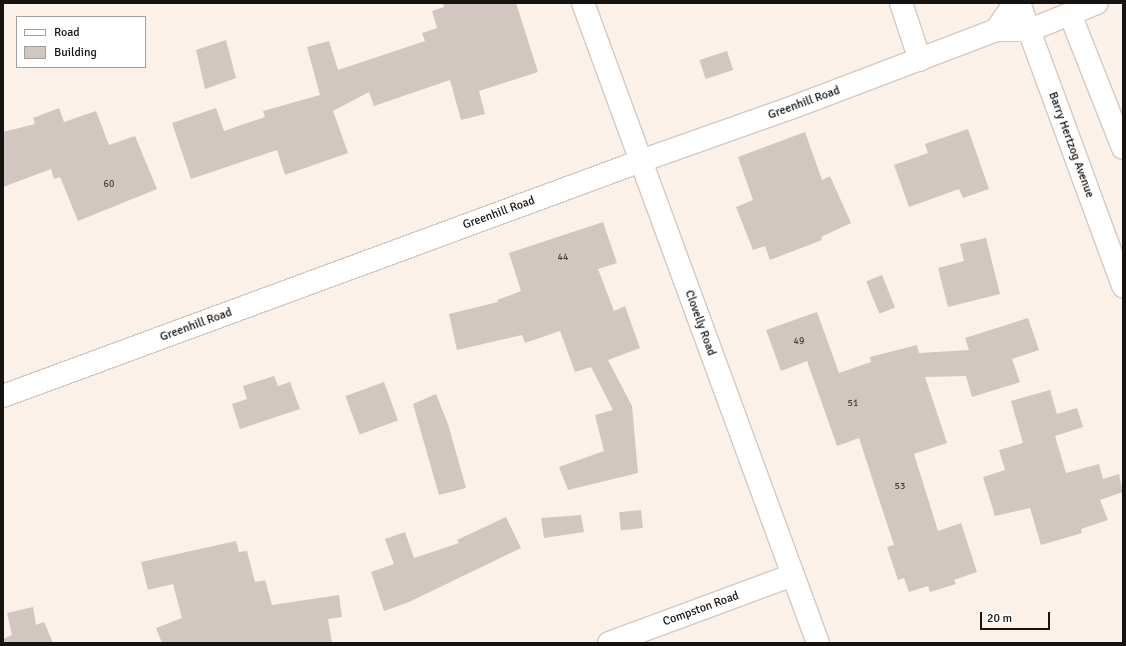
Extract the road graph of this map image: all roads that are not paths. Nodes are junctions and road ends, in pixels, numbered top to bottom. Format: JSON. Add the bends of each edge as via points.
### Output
{"nodes":[{"id":1,"x":583,"y":3,"type":"edge"},
{"id":2,"x":901,"y":3,"type":"edge"},
{"id":3,"x":1015,"y":3,"type":"edge"},
{"id":4,"x":1019,"y":3,"type":"edge"},
{"id":5,"x":1098,"y":3,"type":"edge"},
{"id":6,"x":1070,"y":14,"type":"junction"},
{"id":7,"x":996,"y":30,"type":"junction"},
{"id":8,"x":1030,"y":30,"type":"junction"},
{"id":9,"x":920,"y":60,"type":"junction"},
{"id":10,"x":1123,"y":148,"type":"edge"},
{"id":11,"x":641,"y":161,"type":"junction"},
{"id":12,"x":1121,"y":277,"type":"edge"},
{"id":13,"x":3,"y":396,"type":"edge"},
{"id":14,"x":793,"y":575,"type":"junction"},
{"id":15,"x":609,"y":643,"type":"edge"},
{"id":16,"x":818,"y":643,"type":"edge"}],
"edges":[{"from":1,"to":11,"type":"street","name":"Clovelly Road"},
{"from":2,"to":9,"type":"street"},
{"from":3,"to":7,"type":"street"},
{"from":4,"to":8,"type":"street","name":"Barry Hertzog Avenue"},
{"from":5,"to":6,"type":"street","name":"Greenhill Road"},
{"from":6,"to":8,"type":"street","name":"Greenhill Road"},
{"from":6,"to":10,"type":"street"},
{"from":7,"to":8,"type":"street","name":"Greenhill Road"},
{"from":7,"to":9,"type":"street","name":"Greenhill Road"},
{"from":8,"to":12,"type":"street","name":"Barry Hertzog Avenue"},
{"from":9,"to":11,"type":"street","name":"Greenhill Road"},
{"from":11,"to":13,"type":"street","name":"Greenhill Road"},
{"from":11,"to":14,"type":"street","name":"Clovelly Road"},
{"from":14,"to":15,"type":"street","name":"Compston Road"},
{"from":14,"to":16,"type":"street","name":"Clovelly Road"}]}
